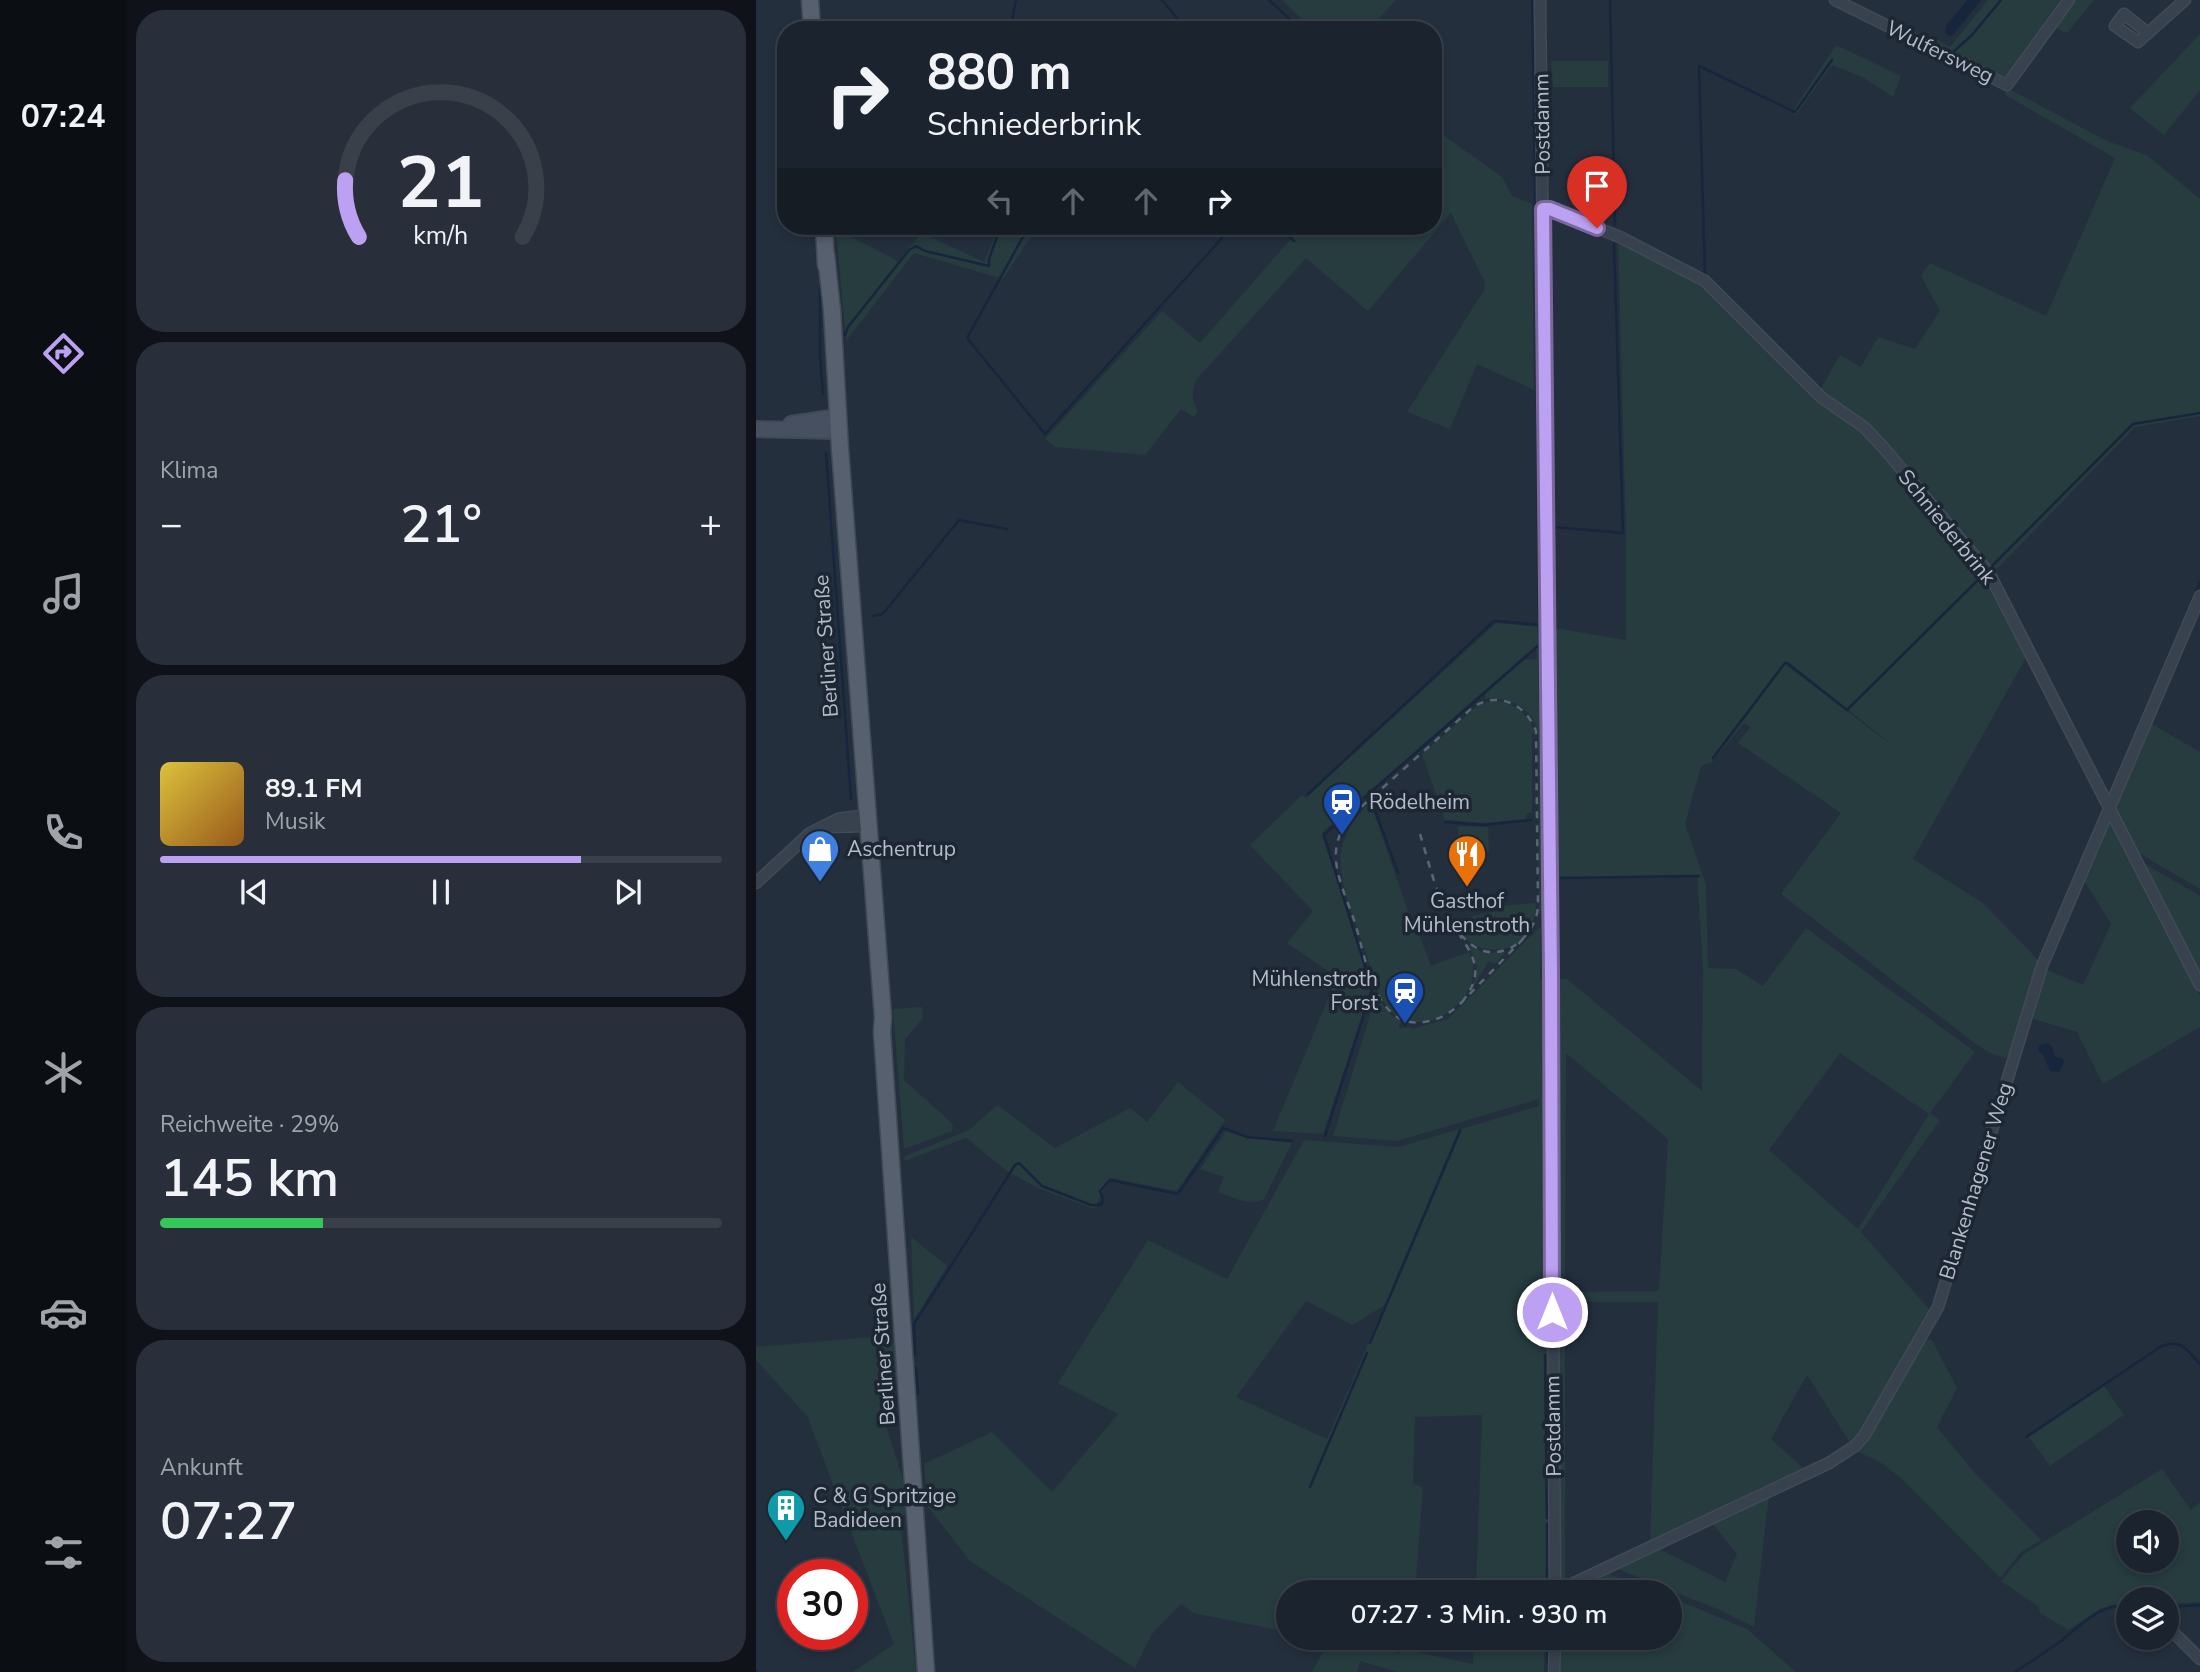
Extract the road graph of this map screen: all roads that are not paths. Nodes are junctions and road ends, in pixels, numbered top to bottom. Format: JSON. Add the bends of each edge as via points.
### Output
{"nodes":[{"id":1,"x":810,"y":0,"type":"edge"},
{"id":2,"x":1540,"y":0,"type":"edge"},
{"id":3,"x":1835,"y":0,"type":"edge"},
{"id":4,"x":2069,"y":0,"type":"edge"},
{"id":5,"x":2185,"y":0,"type":"edge"},
{"id":6,"x":811,"y":21,"type":"edge"},
{"id":7,"x":2148,"y":33,"type":"dead end"},
{"id":8,"x":1543,"y":209,"type":"junction"},
{"id":9,"x":825,"y":235,"type":"edge"},
{"id":10,"x":836,"y":424,"type":"junction"},
{"id":11,"x":763,"y":429,"type":"edge"},
{"id":12,"x":2200,"y":596,"type":"edge"},
{"id":13,"x":2109,"y":810,"type":"junction"},
{"id":14,"x":863,"y":821,"type":"junction"},
{"id":15,"x":756,"y":883,"type":"edge"},
{"id":16,"x":2200,"y":985,"type":"edge"},
{"id":17,"x":1555,"y":1580,"type":"edge"},
{"id":18,"x":1580,"y":1580,"type":"edge"},
{"id":19,"x":2179,"y":1638,"type":"edge"},
{"id":20,"x":1555,"y":1650,"type":"edge"},
{"id":21,"x":2200,"y":1659,"type":"edge"},
{"id":22,"x":926,"y":1672,"type":"edge"},
{"id":23,"x":1555,"y":1672,"type":"edge"}],
"edges":[{"from":1,"to":6,"type":"main road"},
{"from":2,"to":8,"type":"street","name":"Postdamm"},
{"from":3,"to":4,"type":"street","name":"Wulfersweg","via":[[2007,85]]},
{"from":5,"to":7,"type":"street"},
{"from":8,"to":13,"type":"street","name":"Schniederbrink","via":[[1619,237],[1705,281],[1822,398],[1864,427],[1882,446],[1989,573]]},
{"from":8,"to":17,"type":"street","name":"Postdamm"},
{"from":9,"to":10,"type":"main road","name":"Berliner Straße"},
{"from":10,"to":11,"type":"main road"},
{"from":10,"to":14,"type":"main road","name":"Berliner Straße"},
{"from":12,"to":13,"type":"street","name":"Blankenhagener Weg"},
{"from":13,"to":16,"type":"street","name":"Schniederbrink"},
{"from":13,"to":18,"type":"street","name":"Blankenhagener Weg","via":[[2042,966],[1938,1307],[1864,1436],[1829,1463]]},
{"from":14,"to":15,"type":"street","via":[[820,827]]},
{"from":14,"to":22,"type":"main road","name":"Berliner Straße","via":[[883,1017]]},
{"from":19,"to":21,"type":"street"},
{"from":20,"to":23,"type":"street"}]}
